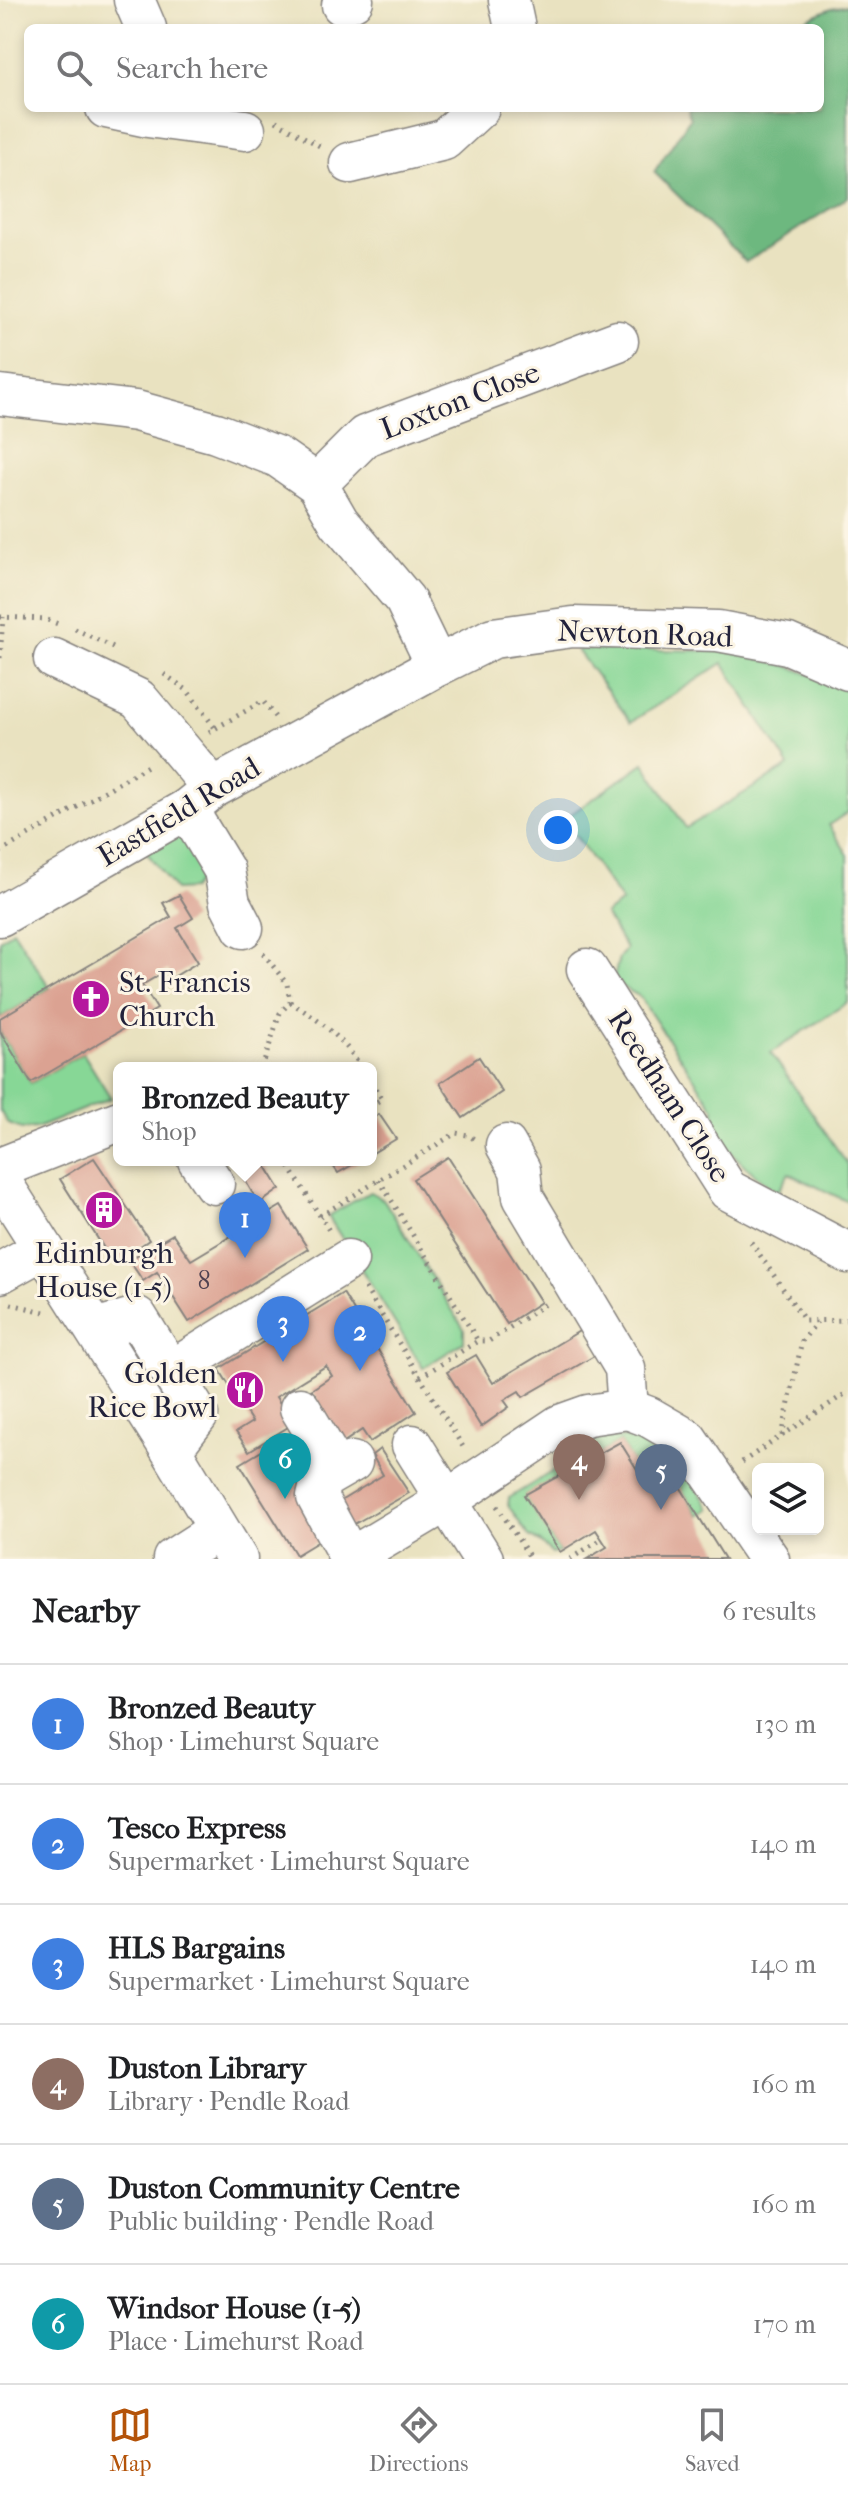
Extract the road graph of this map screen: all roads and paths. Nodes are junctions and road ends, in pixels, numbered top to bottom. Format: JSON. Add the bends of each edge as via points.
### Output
{"nodes":[{"id":1,"x":134,"y":0,"type":"edge"},
{"id":2,"x":509,"y":0,"type":"edge"},
{"id":3,"x":144,"y":24,"type":"edge"},
{"id":4,"x":514,"y":24,"type":"edge"},
{"id":5,"x":149,"y":112,"type":"edge"},
{"id":6,"x":475,"y":112,"type":"edge"},
{"id":7,"x":245,"y":130,"type":"joint"},
{"id":8,"x":350,"y":163,"type":"joint"},
{"id":9,"x":618,"y":341,"type":"dead end"},
{"id":10,"x":0,"y":395,"type":"edge"},
{"id":11,"x":317,"y":484,"type":"junction"},
{"id":12,"x":3,"y":617,"type":"dead end"},
{"id":13,"x":0,"y":658,"type":"edge"},
{"id":14,"x":54,"y":659,"type":"dead end"},
{"id":15,"x":437,"y":666,"type":"junction"},
{"id":16,"x":848,"y":670,"type":"edge"},
{"id":17,"x":359,"y":710,"type":"joint"},
{"id":18,"x":200,"y":798,"type":"junction"},
{"id":19,"x":0,"y":916,"type":"edge"},
{"id":20,"x":243,"y":928,"type":"joint"},
{"id":21,"x":587,"y":969,"type":"dead end"},
{"id":22,"x":290,"y":1002,"type":"junction"},
{"id":23,"x":264,"y":1062,"type":"edge"},
{"id":24,"x":358,"y":1062,"type":"edge"},
{"id":25,"x":113,"y":1123,"type":"edge"},
{"id":26,"x":506,"y":1145,"type":"joint"},
{"id":27,"x":289,"y":1166,"type":"edge"},
{"id":28,"x":0,"y":1168,"type":"edge"},
{"id":29,"x":0,"y":1180,"type":"edge"},
{"id":30,"x":379,"y":1180,"type":"junction"},
{"id":31,"x":320,"y":1216,"type":"junction"},
{"id":32,"x":746,"y":1234,"type":"dead end"},
{"id":33,"x":43,"y":1249,"type":"junction"},
{"id":34,"x":848,"y":1253,"type":"edge"},
{"id":35,"x":348,"y":1260,"type":"junction"},
{"id":36,"x":0,"y":1273,"type":"edge"},
{"id":37,"x":576,"y":1285,"type":"junction"},
{"id":38,"x":848,"y":1320,"type":"edge"},
{"id":39,"x":818,"y":1321,"type":"junction"},
{"id":40,"x":95,"y":1329,"type":"junction"},
{"id":41,"x":478,"y":1341,"type":"junction"},
{"id":42,"x":171,"y":1371,"type":"junction"},
{"id":43,"x":420,"y":1377,"type":"junction"},
{"id":44,"x":848,"y":1392,"type":"edge"},
{"id":45,"x":300,"y":1408,"type":"dead end"},
{"id":46,"x":628,"y":1409,"type":"junction"},
{"id":47,"x":782,"y":1437,"type":"junction"},
{"id":48,"x":412,"y":1445,"type":"dead end"},
{"id":49,"x":171,"y":1450,"type":"junction"},
{"id":50,"x":741,"y":1463,"type":"dead end"},
{"id":51,"x":487,"y":1488,"type":"junction"},
{"id":52,"x":446,"y":1501,"type":"junction"},
{"id":53,"x":602,"y":1539,"type":"dead end"},
{"id":54,"x":228,"y":1544,"type":"edge"},
{"id":55,"x":395,"y":1548,"type":"edge"},
{"id":56,"x":173,"y":1559,"type":"edge"},
{"id":57,"x":349,"y":1559,"type":"edge"},
{"id":58,"x":483,"y":1559,"type":"edge"},
{"id":59,"x":531,"y":1559,"type":"edge"},
{"id":60,"x":570,"y":1559,"type":"edge"},
{"id":61,"x":769,"y":1559,"type":"edge"}],
"edges":[{"from":1,"to":3,"type":"street"},
{"from":2,"to":4,"type":"street"},
{"from":5,"to":7,"type":"street"},
{"from":6,"to":8,"type":"street","via":[[444,140]]},
{"from":7,"to":8,"type":"path","via":[[274,120]]},
{"from":9,"to":11,"type":"street","name":"Loxton Close","via":[[365,436]]},
{"from":10,"to":11,"type":"street","via":[[136,411],[216,433],[278,457]]},
{"from":11,"to":15,"type":"street","via":[[339,522],[405,600]]},
{"from":12,"to":13,"type":"path"},
{"from":14,"to":18,"type":"street","via":[[138,699]]},
{"from":15,"to":16,"type":"street","name":"Newton Road","via":[[493,638],[573,627],[631,627],[718,631],[788,644]]},
{"from":15,"to":17,"type":"street","name":"Newton Road"},
{"from":17,"to":18,"type":"street","name":"Eastfield Road"},
{"from":18,"to":19,"type":"street","name":"Eastfield Road"},
{"from":18,"to":20,"type":"street","via":[[230,903]]},
{"from":20,"to":22,"type":"path","via":[[287,984]]},
{"from":21,"to":34,"type":"street","name":"Reedham Close","via":[[728,1190]]},
{"from":22,"to":23,"type":"path","via":[[280,1013]]},
{"from":22,"to":24,"type":"path","via":[[347,1044]]},
{"from":25,"to":28,"type":"street"},
{"from":26,"to":30,"type":"path","via":[[456,1133]]},
{"from":26,"to":37,"type":"street","via":[[520,1170],[523,1197]]},
{"from":27,"to":31,"type":"path"},
{"from":29,"to":33,"type":"street"},
{"from":30,"to":31,"type":"path"},
{"from":30,"to":41,"type":"path"},
{"from":31,"to":35,"type":"path"},
{"from":32,"to":39,"type":"path","via":[[805,1321]]},
{"from":33,"to":36,"type":"street"},
{"from":33,"to":40,"type":"street"},
{"from":35,"to":42,"type":"street"},
{"from":35,"to":43,"type":"path"},
{"from":37,"to":41,"type":"path","via":[[489,1341]]},
{"from":37,"to":46,"type":"street","via":[[625,1368]]},
{"from":38,"to":39,"type":"path"},
{"from":39,"to":47,"type":"path","via":[[802,1341]]},
{"from":40,"to":42,"type":"street","via":[[137,1317]]},
{"from":40,"to":49,"type":"street"},
{"from":41,"to":43,"type":"path"},
{"from":42,"to":49,"type":"street","via":[[198,1415]]},
{"from":43,"to":51,"type":"path"},
{"from":44,"to":47,"type":"path"},
{"from":45,"to":57,"type":"street","via":[[344,1466],[321,1480],[317,1497]]},
{"from":46,"to":51,"type":"street","via":[[560,1425]]},
{"from":46,"to":61,"type":"street","via":[[687,1439]]},
{"from":47,"to":50,"type":"path"},
{"from":48,"to":52,"type":"street"},
{"from":49,"to":54,"type":"street"},
{"from":51,"to":52,"type":"street"},
{"from":51,"to":59,"type":"path"},
{"from":52,"to":55,"type":"street"},
{"from":52,"to":58,"type":"street"},
{"from":53,"to":60,"type":"path"},
{"from":54,"to":56,"type":"street"},
{"from":55,"to":57,"type":"street"}]}
